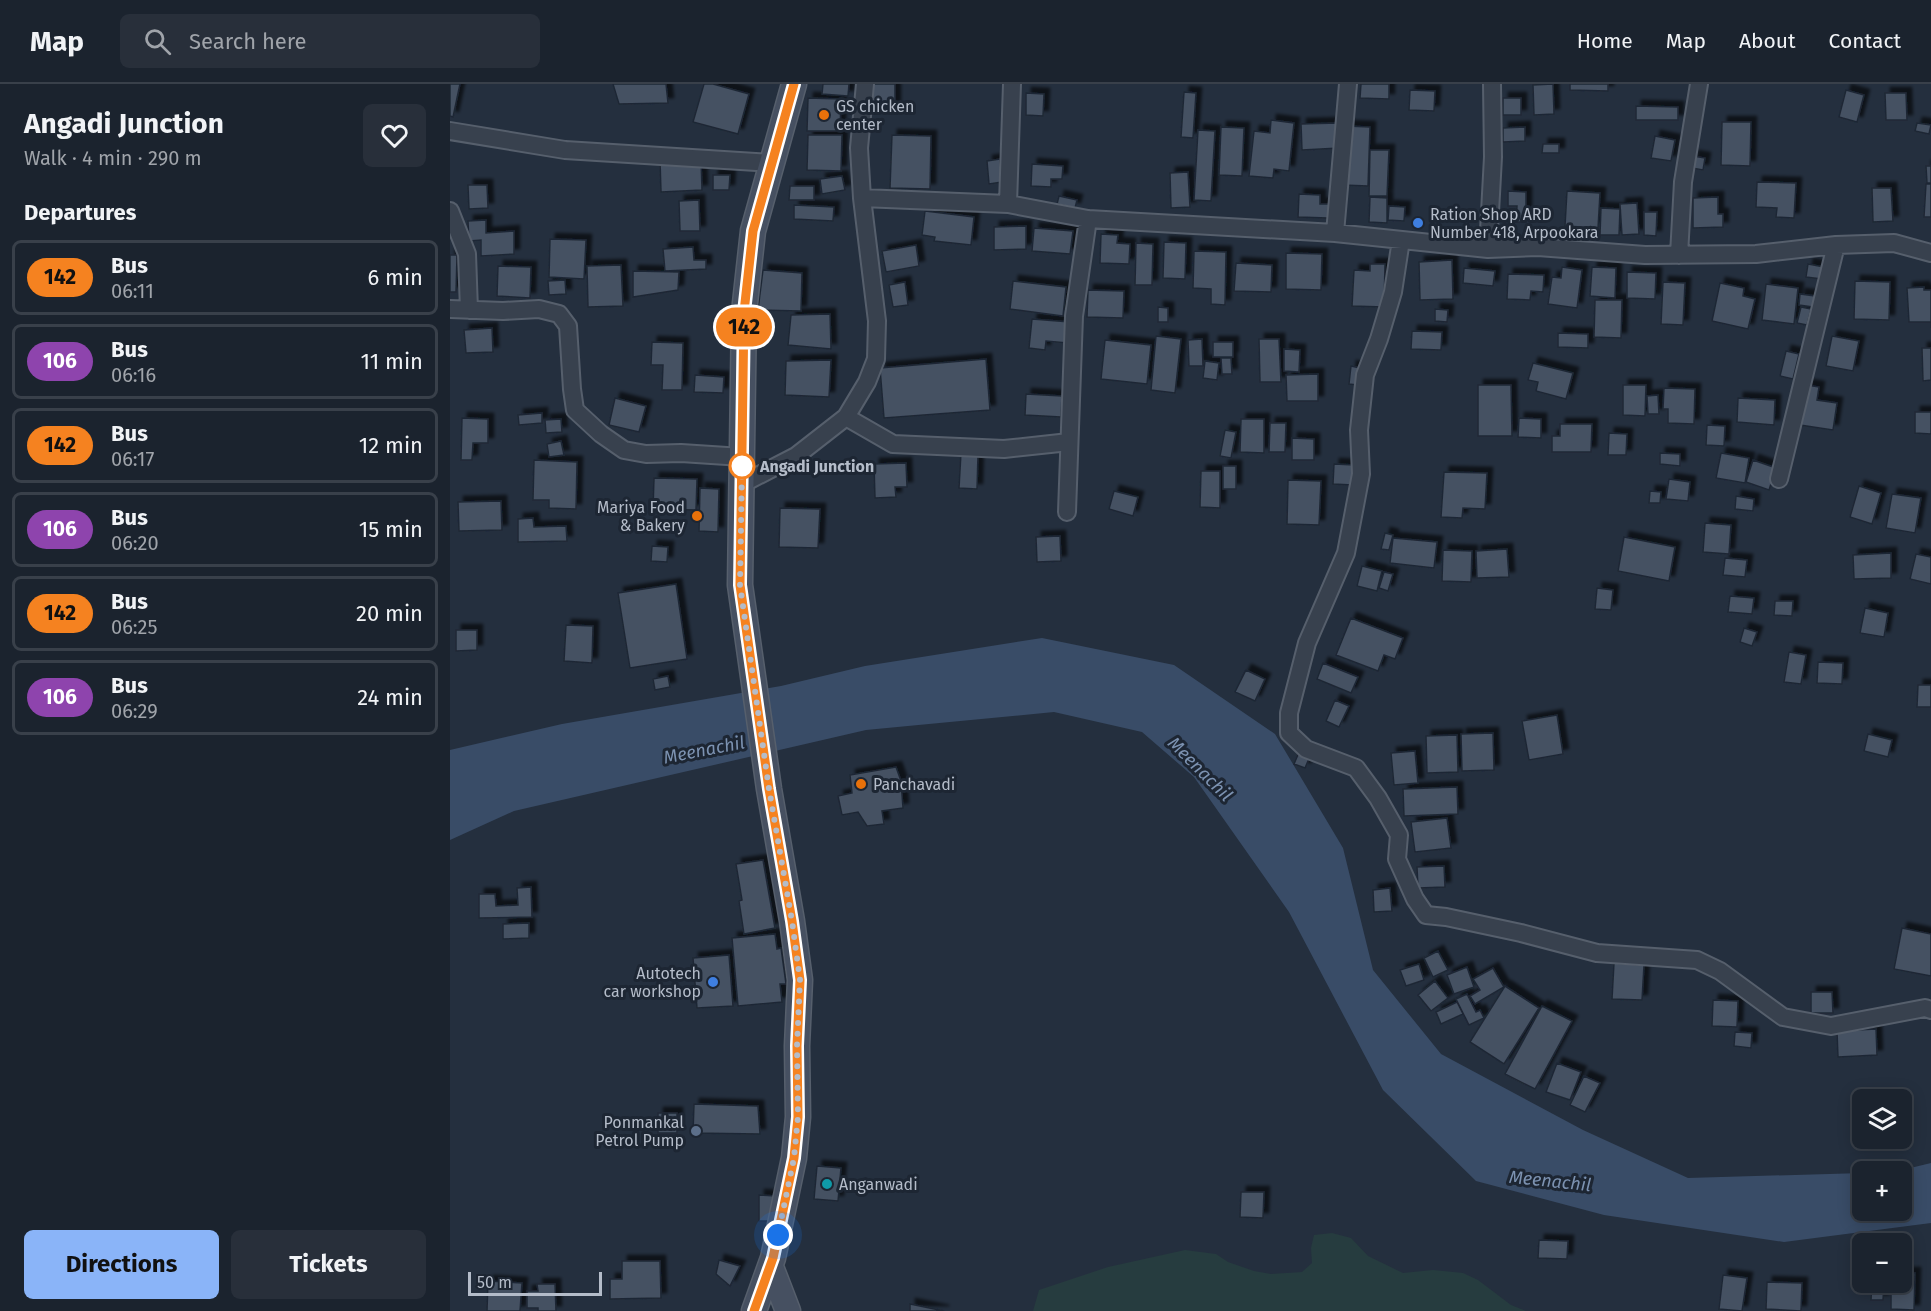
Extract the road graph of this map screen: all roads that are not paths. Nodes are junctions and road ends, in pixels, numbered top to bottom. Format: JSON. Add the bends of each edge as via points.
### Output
{"nodes":[{"id":1,"x":794,"y":84,"type":"edge"},
{"id":2,"x":865,"y":84,"type":"edge"},
{"id":3,"x":1012,"y":84,"type":"edge"},
{"id":4,"x":1348,"y":84,"type":"edge"},
{"id":5,"x":1492,"y":84,"type":"edge"},
{"id":6,"x":1700,"y":84,"type":"edge"},
{"id":7,"x":450,"y":131,"type":"edge"},
{"id":8,"x":771,"y":163,"type":"junction"},
{"id":9,"x":862,"y":198,"type":"junction"},
{"id":10,"x":1008,"y":204,"type":"junction"},
{"id":11,"x":450,"y":211,"type":"edge"},
{"id":12,"x":1088,"y":219,"type":"junction"},
{"id":13,"x":1335,"y":234,"type":"junction"},
{"id":14,"x":1401,"y":240,"type":"junction"},
{"id":15,"x":1836,"y":245,"type":"junction"},
{"id":16,"x":1488,"y":249,"type":"junction"},
{"id":17,"x":1931,"y":253,"type":"edge"},
{"id":18,"x":1679,"y":255,"type":"junction"},
{"id":19,"x":450,"y":309,"type":"edge"},
{"id":20,"x":469,"y":310,"type":"junction"},
{"id":21,"x":846,"y":417,"type":"junction"},
{"id":22,"x":1069,"y":442,"type":"junction"},
{"id":23,"x":742,"y":457,"type":"junction"},
{"id":24,"x":1779,"y":478,"type":"dead end"},
{"id":25,"x":742,"y":484,"type":"junction"},
{"id":26,"x":1067,"y":512,"type":"dead end"},
{"id":27,"x":1931,"y":1010,"type":"edge"},
{"id":28,"x":771,"y":1267,"type":"junction"},
{"id":29,"x":754,"y":1311,"type":"edge"},
{"id":30,"x":788,"y":1311,"type":"edge"}],
"edges":[{"from":1,"to":8,"type":"main road"},
{"from":2,"to":9,"type":"street","via":[[859,148]]},
{"from":3,"to":10,"type":"street"},
{"from":4,"to":13,"type":"street"},
{"from":5,"to":16,"type":"street"},
{"from":6,"to":18,"type":"street","via":[[1683,182]]},
{"from":7,"to":8,"type":"street","via":[[565,150]]},
{"from":8,"to":23,"type":"main road","via":[[753,231],[744,312]]},
{"from":9,"to":10,"type":"street"},
{"from":9,"to":21,"type":"street","via":[[877,321],[876,359]]},
{"from":10,"to":12,"type":"street"},
{"from":11,"to":20,"type":"street","via":[[467,254]]},
{"from":12,"to":13,"type":"street"},
{"from":12,"to":22,"type":"street","via":[[1074,316]]},
{"from":13,"to":14,"type":"street"},
{"from":14,"to":16,"type":"street"},
{"from":14,"to":27,"type":"street","via":[[1393,292],[1365,375],[1359,430],[1361,474],[1346,553],[1307,643],[1289,713],[1289,733],[1306,749],[1356,768],[1399,835],[1397,859],[1426,915],[1597,953],[1697,960],[1720,971],[1783,1017],[1831,1026]]},
{"from":15,"to":17,"type":"street","via":[[1894,243]]},
{"from":15,"to":18,"type":"street","via":[[1756,254]]},
{"from":15,"to":24,"type":"street"},
{"from":16,"to":18,"type":"street","via":[[1538,247]]},
{"from":19,"to":20,"type":"street"},
{"from":20,"to":23,"type":"street","via":[[539,309],[559,314],[568,326],[575,410],[624,450]]},
{"from":21,"to":22,"type":"street","via":[[892,444],[1004,449]]},
{"from":21,"to":25,"type":"street","via":[[796,456]]},
{"from":22,"to":26,"type":"street"},
{"from":23,"to":25,"type":"main road"},
{"from":25,"to":28,"type":"main road","via":[[740,585],[800,980],[794,1158]]},
{"from":28,"to":29,"type":"main road"},
{"from":28,"to":30,"type":"main road"}]}
